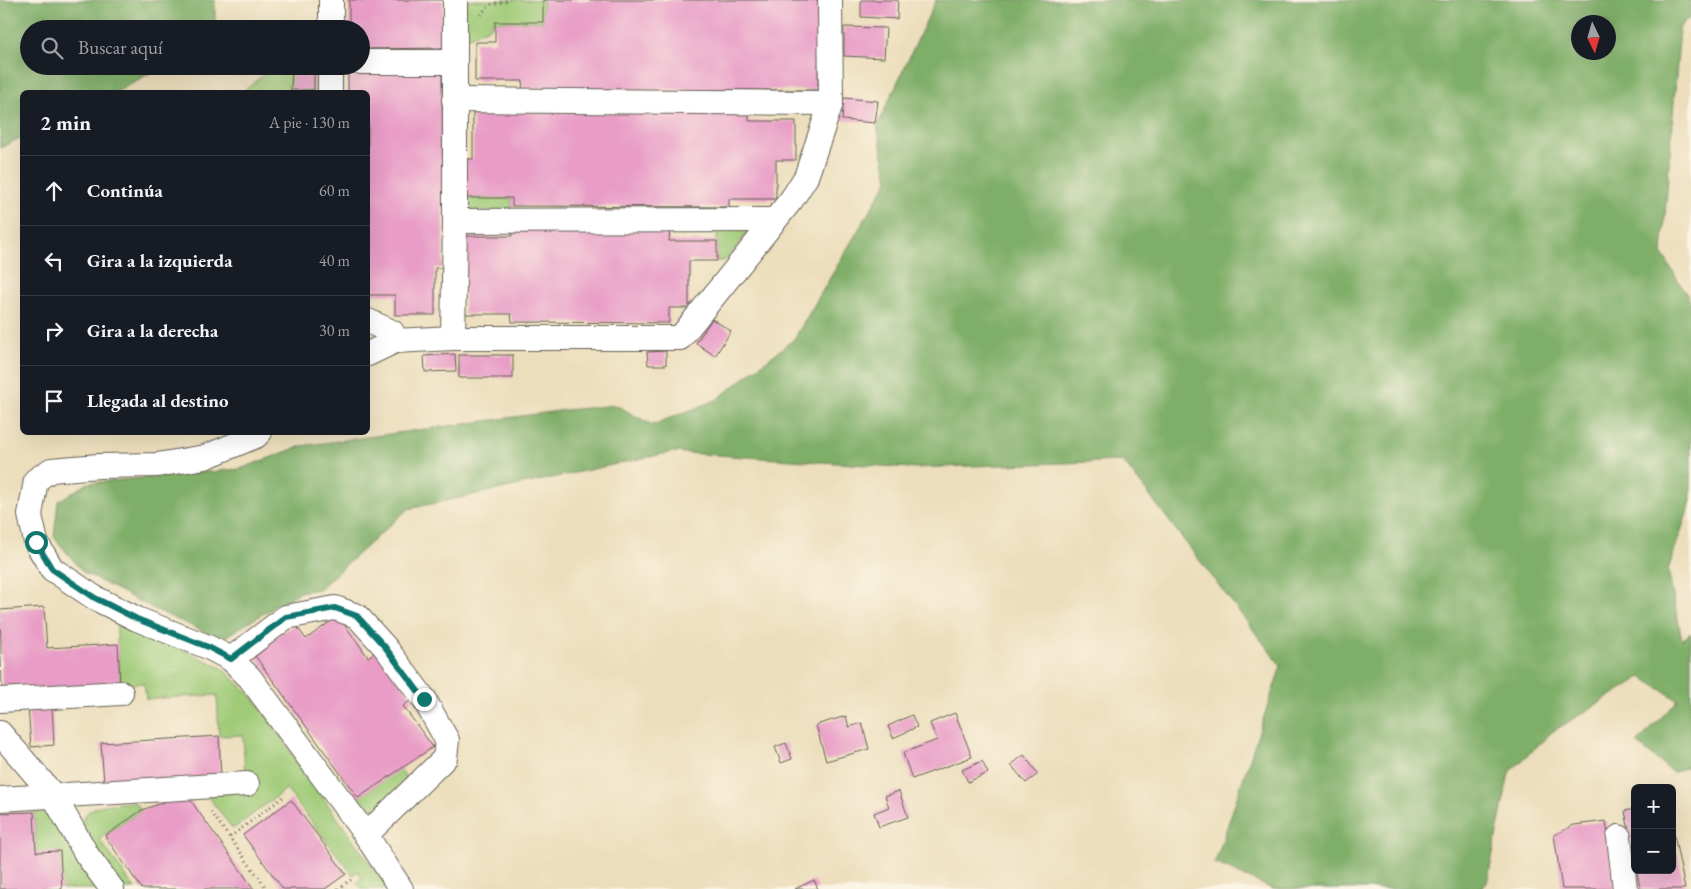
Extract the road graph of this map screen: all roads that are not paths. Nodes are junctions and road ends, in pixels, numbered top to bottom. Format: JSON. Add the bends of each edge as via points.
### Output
{"nodes":[{"id":1,"x":331,"y":0,"type":"edge"},
{"id":2,"x":454,"y":0,"type":"edge"},
{"id":3,"x":830,"y":0,"type":"edge"},
{"id":4,"x":331,"y":20,"type":"edge"},
{"id":5,"x":370,"y":62,"type":"edge"},
{"id":6,"x":454,"y":62,"type":"junction"},
{"id":7,"x":330,"y":75,"type":"edge"},
{"id":8,"x":330,"y":90,"type":"edge"},
{"id":9,"x":454,"y":100,"type":"junction"},
{"id":10,"x":831,"y":103,"type":"junction"},
{"id":11,"x":775,"y":220,"type":"junction"},
{"id":12,"x":455,"y":221,"type":"junction"},
{"id":13,"x":370,"y":322,"type":"edge"},
{"id":14,"x":453,"y":338,"type":"junction"},
{"id":15,"x":395,"y":341,"type":"junction"},
{"id":16,"x":370,"y":353,"type":"edge"},
{"id":17,"x":257,"y":435,"type":"edge"},
{"id":18,"x":231,"y":659,"type":"junction"},
{"id":19,"x":122,"y":693,"type":"dead end"},
{"id":20,"x":0,"y":700,"type":"edge"},
{"id":21,"x":0,"y":733,"type":"edge"},
{"id":22,"x":247,"y":784,"type":"dead end"},
{"id":23,"x":53,"y":795,"type":"junction"},
{"id":24,"x":0,"y":799,"type":"edge"},
{"id":25,"x":366,"y":834,"type":"junction"},
{"id":26,"x":1619,"y":838,"type":"dead end"},
{"id":27,"x":112,"y":889,"type":"edge"},
{"id":28,"x":400,"y":889,"type":"edge"},
{"id":29,"x":1625,"y":889,"type":"edge"}],
"edges":[{"from":1,"to":4,"type":"street"},
{"from":2,"to":6,"type":"street"},
{"from":3,"to":10,"type":"street"},
{"from":5,"to":6,"type":"street"},
{"from":6,"to":9,"type":"street"},
{"from":7,"to":8,"type":"street"},
{"from":9,"to":10,"type":"street"},
{"from":9,"to":12,"type":"street"},
{"from":10,"to":11,"type":"street","via":[[806,177]]},
{"from":11,"to":12,"type":"street"},
{"from":11,"to":14,"type":"street","via":[[680,338]]},
{"from":12,"to":14,"type":"street"},
{"from":13,"to":15,"type":"street","via":[[392,332]]},
{"from":14,"to":15,"type":"street"},
{"from":15,"to":16,"type":"street"},
{"from":17,"to":18,"type":"street","via":[[205,457],[157,465],[51,470],[36,480],[30,515],[36,542],[52,569],[95,598]]},
{"from":18,"to":25,"type":"street","via":[[250,678]]},
{"from":18,"to":25,"type":"street","via":[[286,617],[335,608],[357,616],[385,647],[424,699],[447,740],[445,758]]},
{"from":19,"to":20,"type":"street"},
{"from":21,"to":23,"type":"street"},
{"from":22,"to":23,"type":"street"},
{"from":23,"to":24,"type":"street"},
{"from":23,"to":27,"type":"street","via":[[87,855]]},
{"from":25,"to":28,"type":"street"},
{"from":26,"to":29,"type":"street"}]}
